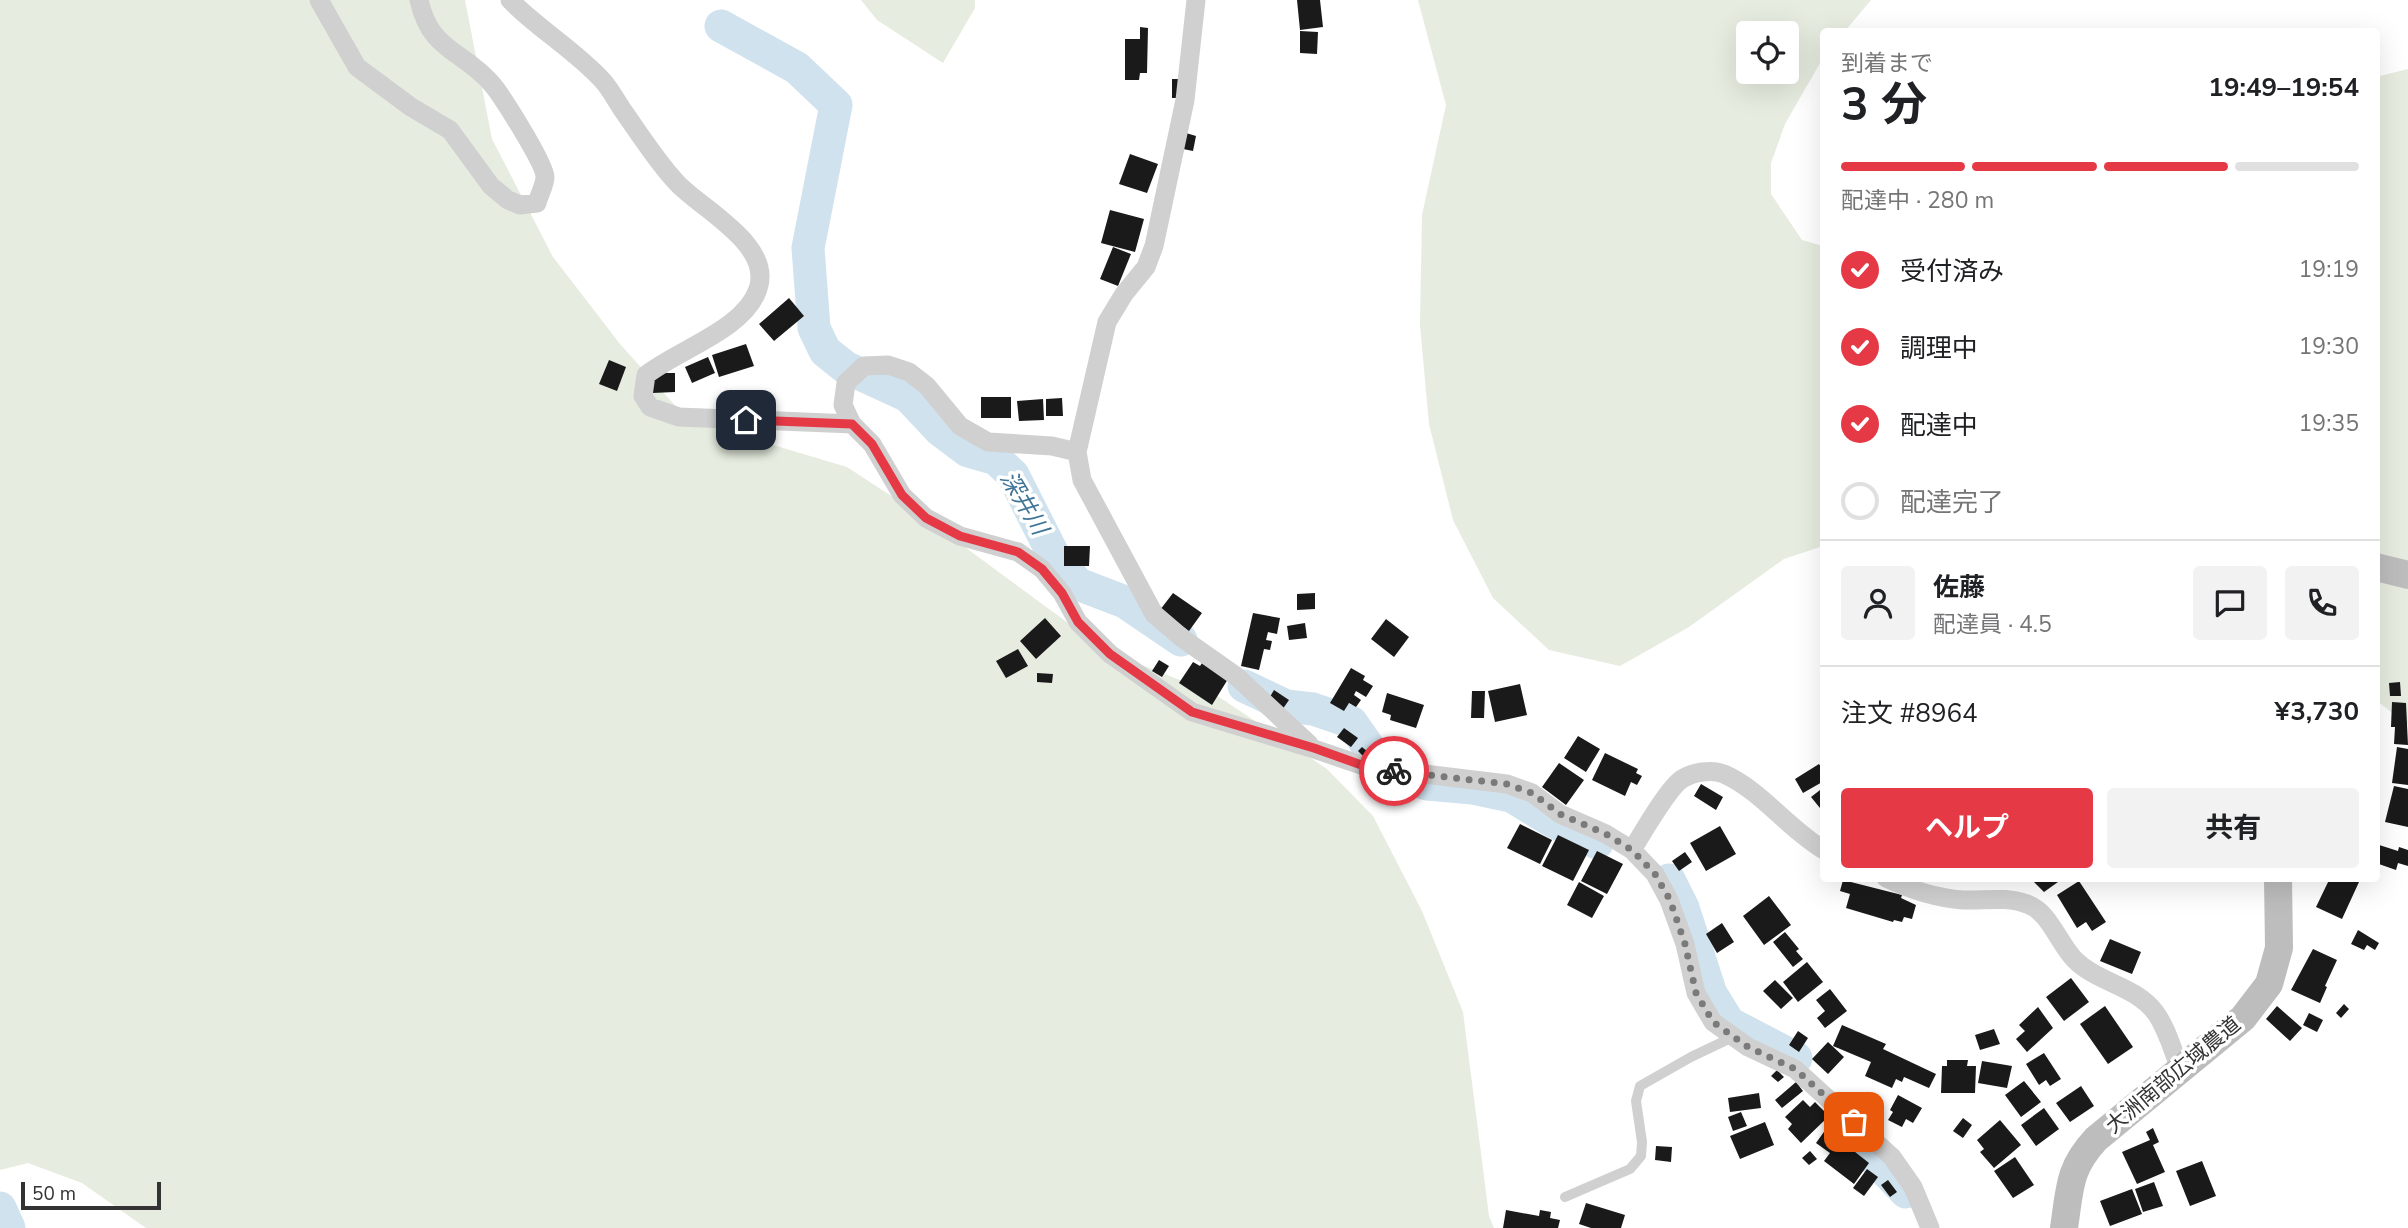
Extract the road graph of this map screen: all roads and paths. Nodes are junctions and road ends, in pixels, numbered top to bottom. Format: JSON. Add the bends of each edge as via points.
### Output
{"nodes":[{"id":1,"x":320,"y":0,"type":"edge"},
{"id":2,"x":419,"y":0,"type":"edge"},
{"id":3,"x":510,"y":0,"type":"edge"},
{"id":4,"x":1196,"y":0,"type":"edge"},
{"id":5,"x":852,"y":424,"type":"junction"},
{"id":6,"x":1077,"y":452,"type":"junction"},
{"id":7,"x":2380,"y":568,"type":"edge"},
{"id":8,"x":2408,"y":575,"type":"edge"},
{"id":9,"x":1314,"y":748,"type":"junction"},
{"id":10,"x":1820,"y":848,"type":"edge"},
{"id":11,"x":1632,"y":850,"type":"junction"},
{"id":12,"x":1896,"y":882,"type":"edge"},
{"id":13,"x":2278,"y":882,"type":"edge"},
{"id":14,"x":1734,"y":1037,"type":"junction"},
{"id":15,"x":2181,"y":1071,"type":"junction"},
{"id":16,"x":1565,"y":1198,"type":"dead end"},
{"id":17,"x":1930,"y":1228,"type":"edge"},
{"id":18,"x":2064,"y":1228,"type":"edge"}],
"edges":[{"from":1,"to":2,"type":"street","via":[[357,67],[450,130],[491,186],[508,200],[520,205],[537,203],[545,177],[540,161],[493,84],[433,35]]},
{"from":3,"to":5,"type":"street","via":[[604,82],[679,185],[733,230],[751,250],[758,267],[759,287],[748,310],[646,375],[643,396],[650,407],[679,417]]},
{"from":4,"to":6,"type":"street","via":[[1185,100],[1154,246],[1146,267],[1107,322]]},
{"from":5,"to":6,"type":"street","via":[[843,405],[846,383],[864,366],[888,365],[909,372],[960,426],[988,442]]},
{"from":5,"to":9,"type":"street","via":[[872,444],[902,495],[926,518],[960,536],[1018,552],[1042,569],[1078,622],[1110,654],[1159,691],[1192,712]]},
{"from":6,"to":9,"type":"street","via":[[1082,480],[1154,614],[1236,676]]},
{"from":7,"to":8,"type":"street"},
{"from":9,"to":11,"type":"street","via":[[1367,767],[1507,784],[1532,793],[1560,814]]},
{"from":10,"to":11,"type":"street","via":[[1722,773],[1699,772],[1681,780]]},
{"from":11,"to":14,"type":"street","via":[[1655,874],[1670,900],[1696,993],[1713,1022]]},
{"from":12,"to":15,"type":"street","via":[[1938,898],[2029,904],[2042,913],[2076,961],[2142,998],[2156,1014]]},
{"from":13,"to":15,"type":"street","name":"大洲南部広域農道","via":[[2279,948],[2269,984],[2243,1018]]},
{"from":14,"to":16,"type":"lane","via":[[1640,1087],[1636,1101],[1641,1156],[1630,1169]]},
{"from":14,"to":17,"type":"street","via":[[1795,1069],[1892,1157],[1913,1187]]},
{"from":15,"to":18,"type":"street","name":"大洲南部広域農道","via":[[2081,1155],[2072,1176]]}]}
